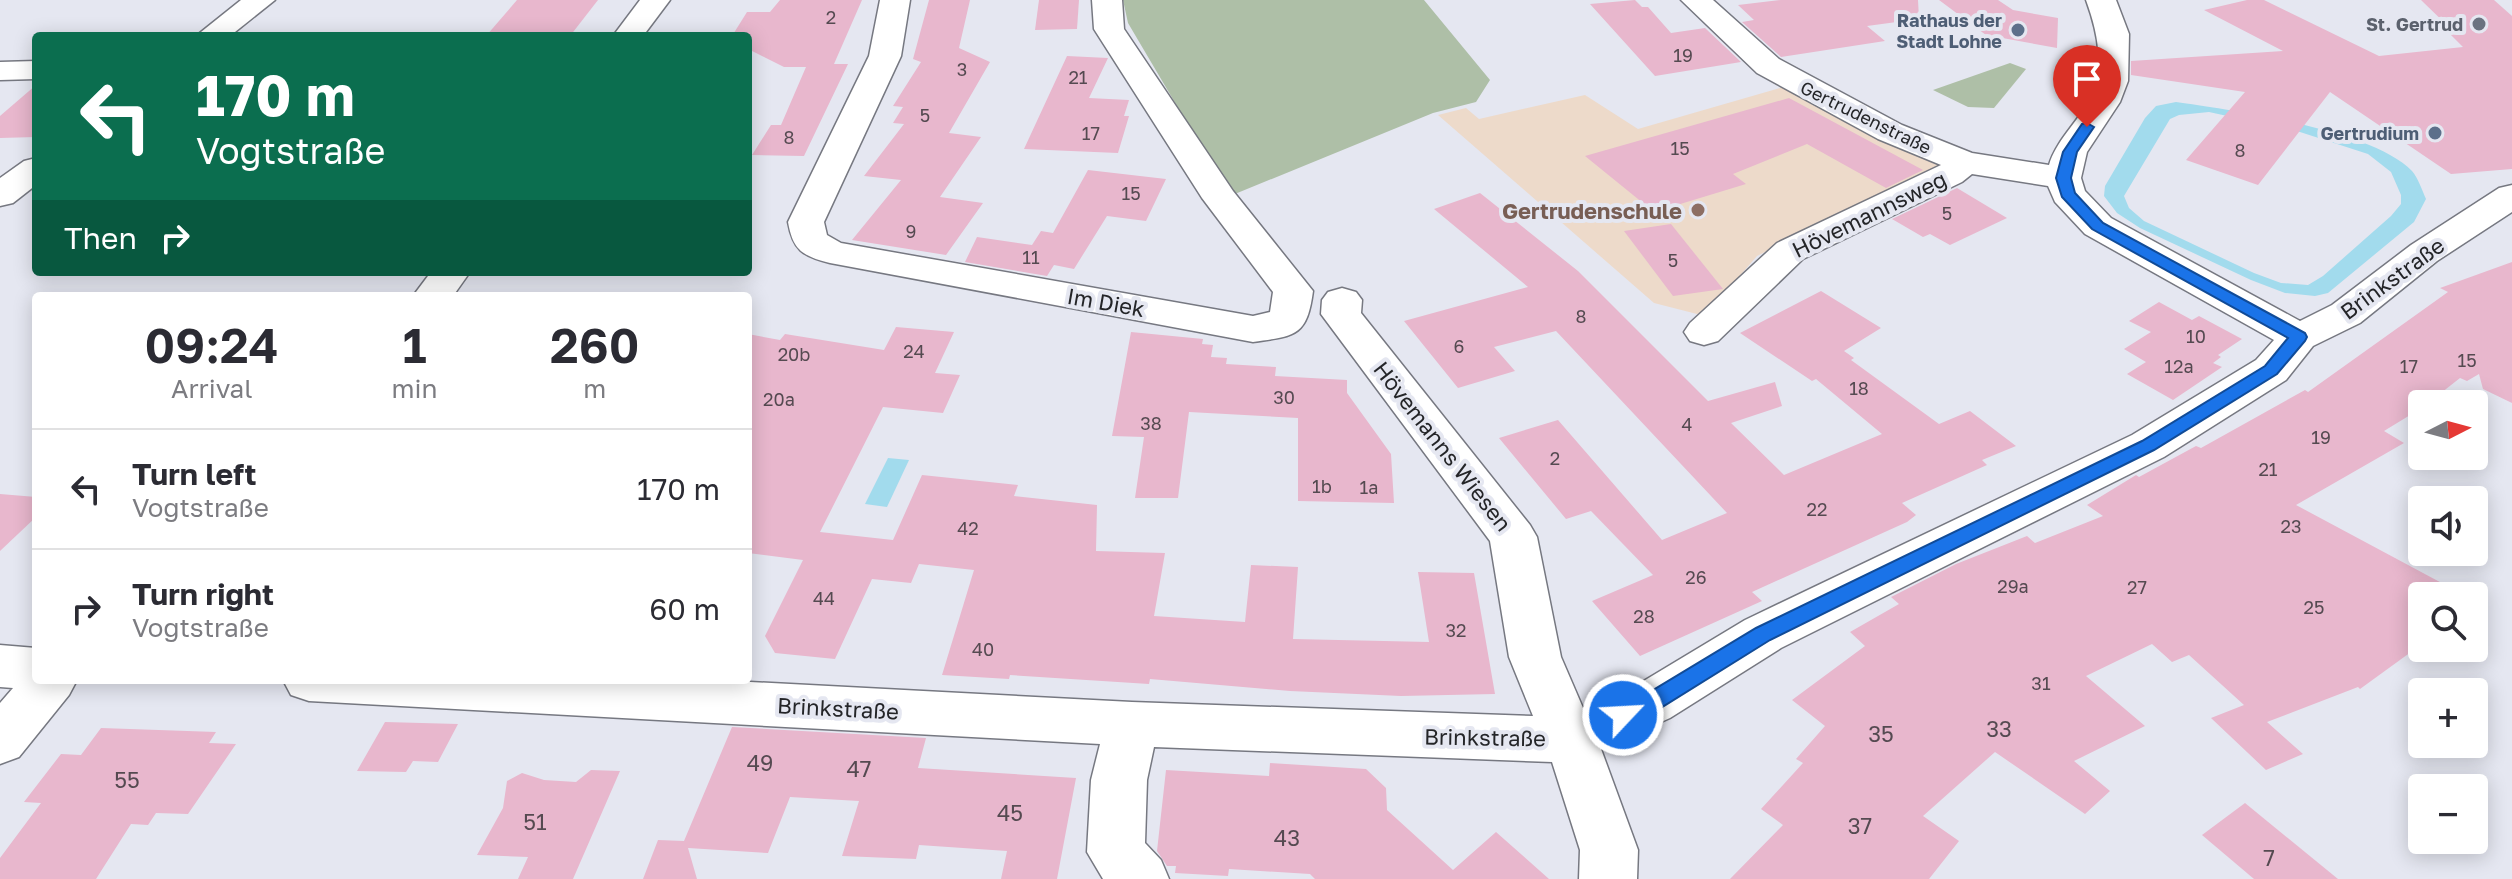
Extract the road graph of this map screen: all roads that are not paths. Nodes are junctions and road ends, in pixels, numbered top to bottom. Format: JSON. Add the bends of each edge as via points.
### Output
{"nodes":[{"id":1,"x":260,"y":0,"type":"edge"},
{"id":2,"x":655,"y":0,"type":"edge"},
{"id":3,"x":895,"y":0,"type":"edge"},
{"id":4,"x":1107,"y":0,"type":"edge"},
{"id":5,"x":1696,"y":0,"type":"edge"},
{"id":6,"x":2101,"y":0,"type":"edge"},
{"id":7,"x":216,"y":32,"type":"edge"},
{"id":8,"x":631,"y":32,"type":"edge"},
{"id":9,"x":32,"y":70,"type":"edge"},
{"id":10,"x":0,"y":71,"type":"edge"},
{"id":11,"x":1964,"y":162,"type":"junction"},
{"id":12,"x":32,"y":171,"type":"edge"},
{"id":13,"x":2063,"y":178,"type":"junction"},
{"id":14,"x":0,"y":195,"type":"edge"},
{"id":15,"x":2512,"y":196,"type":"edge"},
{"id":16,"x":1342,"y":300,"type":"dead end"},
{"id":17,"x":1704,"y":332,"type":"dead end"},
{"id":18,"x":2299,"y":337,"type":"junction"},
{"id":19,"x":0,"y":666,"type":"edge"},
{"id":20,"x":32,"y":669,"type":"edge"},
{"id":21,"x":48,"y":684,"type":"edge"},
{"id":22,"x":384,"y":684,"type":"edge"},
{"id":23,"x":1132,"y":724,"type":"junction"},
{"id":24,"x":1567,"y":739,"type":"junction"},
{"id":25,"x":0,"y":741,"type":"edge"},
{"id":26,"x":1140,"y":879,"type":"edge"},
{"id":27,"x":1608,"y":879,"type":"edge"}],
"edges":[{"from":1,"to":7,"type":"street"},
{"from":2,"to":8,"type":"street"},
{"from":3,"to":4,"type":"street","name":"Im Diek","via":[[885,56],[806,222],[810,241],[830,252],[1253,329],[1275,326],[1289,318],[1293,291],[1220,198],[1109,29]]},
{"from":5,"to":11,"type":"street","name":"Gertrudenstraße","via":[[1759,58],[1804,88]]},
{"from":6,"to":13,"type":"street","via":[[2114,34],[2112,81],[2070,152]]},
{"from":9,"to":10,"type":"street"},
{"from":11,"to":13,"type":"street","name":"Gertrudenstraße"},
{"from":11,"to":17,"type":"street","name":"Hövemannsweg","via":[[1950,175],[1790,251]]},
{"from":12,"to":14,"type":"street"},
{"from":13,"to":18,"type":"street","via":[[2068,194],[2098,226]]},
{"from":15,"to":18,"type":"street","name":"Brinkstraße","via":[[2424,253],[2346,314]]},
{"from":16,"to":24,"type":"street","name":"Hövemanns Wiesen","via":[[1341,314],[1513,537],[1535,657]]},
{"from":18,"to":24,"type":"street","name":"Brinkstraße","via":[[2271,370],[2148,446],[1763,634],[1651,703]]},
{"from":19,"to":20,"type":"street"},
{"from":21,"to":25,"type":"street"},
{"from":22,"to":23,"type":"street","name":"Brinkstraße"},
{"from":23,"to":24,"type":"street","name":"Brinkstraße"},
{"from":23,"to":26,"type":"street","via":[[1119,780],[1116,852]]},
{"from":24,"to":27,"type":"street","name":"Hövemanns Wiesen","via":[[1585,775],[1609,850]]}]}
